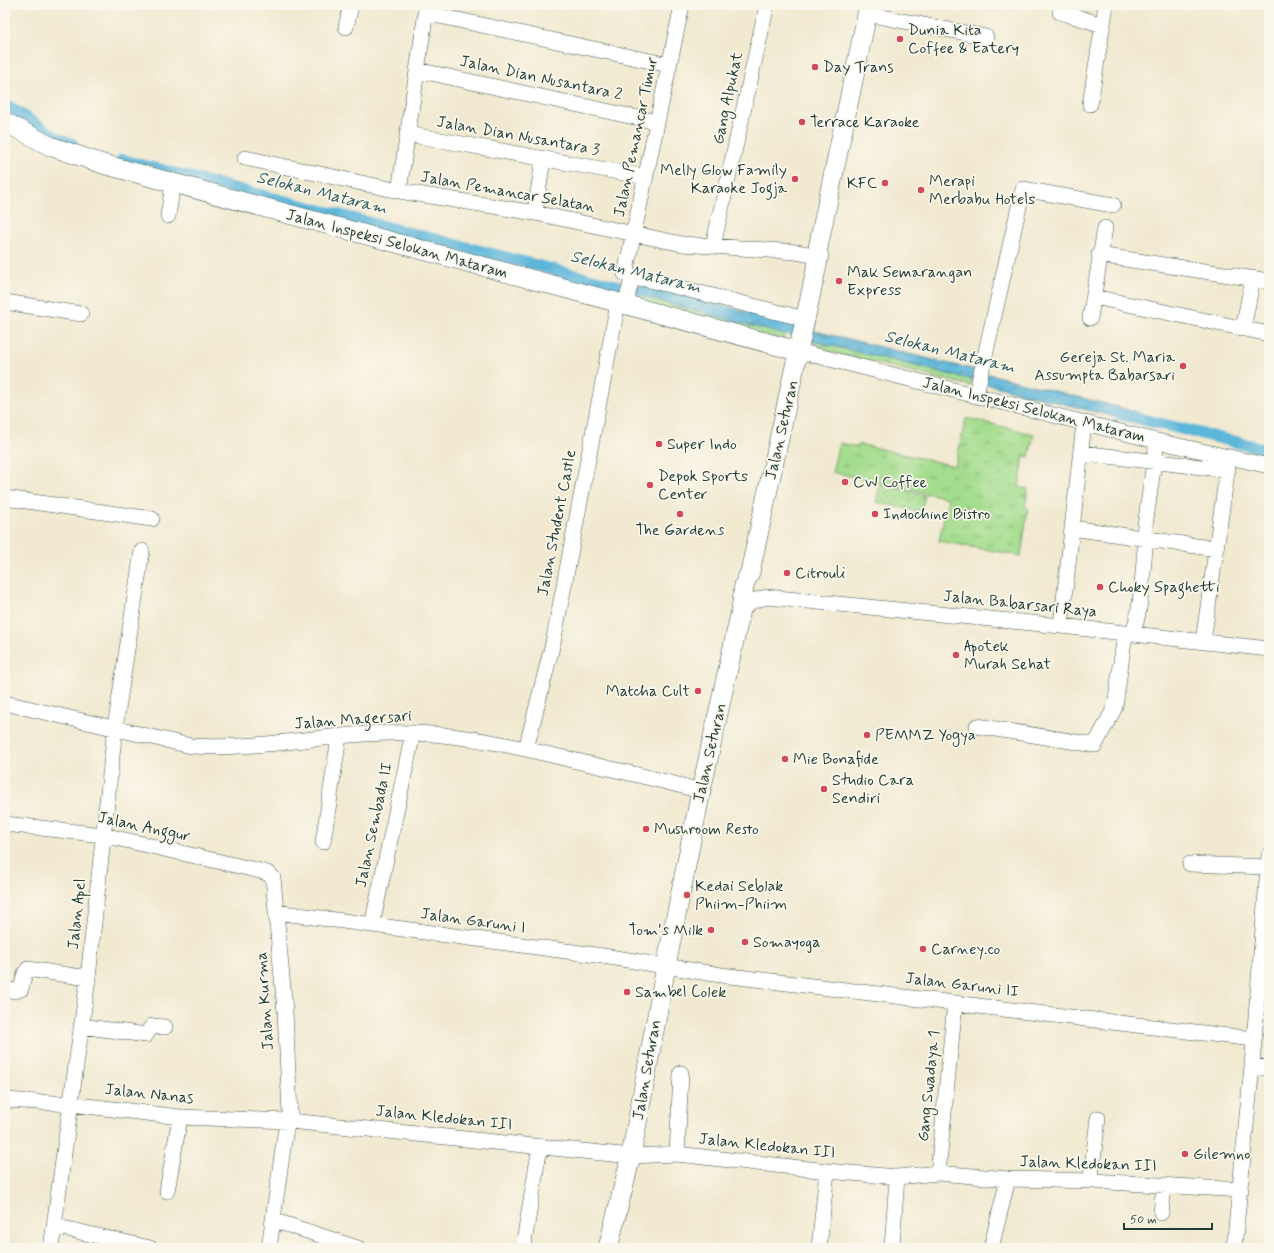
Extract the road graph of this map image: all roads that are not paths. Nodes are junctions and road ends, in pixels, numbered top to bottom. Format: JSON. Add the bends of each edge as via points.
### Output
{"nodes":[{"id":1,"x":350,"y":5,"type":"edge"},
{"id":2,"x":682,"y":5,"type":"edge"},
{"id":3,"x":767,"y":5,"type":"edge"},
{"id":4,"x":1060,"y":5,"type":"edge"},
{"id":5,"x":1106,"y":5,"type":"edge"},
{"id":6,"x":426,"y":9,"type":"edge"},
{"id":7,"x":868,"y":9,"type":"edge"},
{"id":8,"x":1103,"y":25,"type":"junction"},
{"id":9,"x":346,"y":27,"type":"dead end"},
{"id":10,"x":986,"y":37,"type":"dead end"},
{"id":11,"x":669,"y":65,"type":"junction"},
{"id":12,"x":417,"y":70,"type":"junction"},
{"id":13,"x":1090,"y":104,"type":"dead end"},
{"id":14,"x":5,"y":122,"type":"edge"},
{"id":15,"x":657,"y":122,"type":"junction"},
{"id":16,"x":407,"y":134,"type":"junction"},
{"id":17,"x":245,"y":158,"type":"dead end"},
{"id":18,"x":543,"y":158,"type":"junction"},
{"id":19,"x":646,"y":177,"type":"junction"},
{"id":20,"x":173,"y":184,"type":"junction"},
{"id":21,"x":399,"y":191,"type":"junction"},
{"id":22,"x":1113,"y":205,"type":"dead end"},
{"id":23,"x":535,"y":213,"type":"junction"},
{"id":24,"x":168,"y":216,"type":"dead end"},
{"id":25,"x":1105,"y":228,"type":"dead end"},
{"id":26,"x":634,"y":234,"type":"junction"},
{"id":27,"x":713,"y":246,"type":"junction"},
{"id":28,"x":817,"y":255,"type":"junction"},
{"id":29,"x":1099,"y":255,"type":"junction"},
{"id":30,"x":633,"y":278,"type":"junction"},
{"id":31,"x":1252,"y":278,"type":"junction"},
{"id":32,"x":1269,"y":281,"type":"edge"},
{"id":33,"x":1094,"y":297,"type":"junction"},
{"id":34,"x":623,"y":301,"type":"junction"},
{"id":35,"x":5,"y":302,"type":"edge"},
{"id":36,"x":81,"y":314,"type":"dead end"},
{"id":37,"x":1090,"y":318,"type":"dead end"},
{"id":38,"x":802,"y":321,"type":"junction"},
{"id":39,"x":1243,"y":329,"type":"junction"},
{"id":40,"x":1269,"y":334,"type":"edge"},
{"id":41,"x":798,"y":349,"type":"junction"},
{"id":42,"x":978,"y":383,"type":"junction"},
{"id":43,"x":1084,"y":423,"type":"junction"},
{"id":44,"x":1157,"y":441,"type":"junction"},
{"id":45,"x":1081,"y":453,"type":"junction"},
{"id":46,"x":1154,"y":461,"type":"junction"},
{"id":47,"x":1228,"y":464,"type":"junction"},
{"id":48,"x":1269,"y":466,"type":"edge"},
{"id":49,"x":5,"y":498,"type":"edge"},
{"id":50,"x":152,"y":518,"type":"dead end"},
{"id":51,"x":1072,"y":528,"type":"junction"},
{"id":52,"x":1143,"y":537,"type":"junction"},
{"id":53,"x":1216,"y":549,"type":"junction"},
{"id":54,"x":142,"y":551,"type":"dead end"},
{"id":55,"x":750,"y":572,"type":"junction"},
{"id":56,"x":767,"y":597,"type":"junction"},
{"id":57,"x":741,"y":610,"type":"junction"},
{"id":58,"x":1061,"y":626,"type":"junction"},
{"id":59,"x":1129,"y":634,"type":"junction"},
{"id":60,"x":1203,"y":642,"type":"junction"},
{"id":61,"x":1269,"y":650,"type":"edge"},
{"id":62,"x":5,"y":703,"type":"edge"},
{"id":63,"x":977,"y":726,"type":"dead end"},
{"id":64,"x":115,"y":728,"type":"junction"},
{"id":65,"x":413,"y":733,"type":"junction"},
{"id":66,"x":339,"y":737,"type":"junction"},
{"id":67,"x":526,"y":749,"type":"junction"},
{"id":68,"x":701,"y":791,"type":"junction"},
{"id":69,"x":5,"y":824,"type":"edge"},
{"id":70,"x":103,"y":835,"type":"junction"},
{"id":71,"x":323,"y":842,"type":"dead end"},
{"id":72,"x":1190,"y":864,"type":"dead end"},
{"id":73,"x":1268,"y":871,"type":"edge"},
{"id":74,"x":273,"y":878,"type":"joint"},
{"id":75,"x":276,"y":912,"type":"junction"},
{"id":76,"x":372,"y":925,"type":"junction"},
{"id":77,"x":666,"y":966,"type":"junction"},
{"id":78,"x":88,"y":978,"type":"junction"},
{"id":79,"x":5,"y":989,"type":"edge"},
{"id":80,"x":955,"y":1003,"type":"junction"},
{"id":81,"x":81,"y":1026,"type":"junction"},
{"id":82,"x":165,"y":1027,"type":"dead end"},
{"id":83,"x":1254,"y":1040,"type":"junction"},
{"id":84,"x":1252,"y":1066,"type":"junction"},
{"id":85,"x":1269,"y":1068,"type":"edge"},
{"id":86,"x":681,"y":1073,"type":"dead end"},
{"id":87,"x":5,"y":1100,"type":"edge"},
{"id":88,"x":70,"y":1104,"type":"junction"},
{"id":89,"x":180,"y":1117,"type":"junction"},
{"id":90,"x":1098,"y":1118,"type":"dead end"},
{"id":91,"x":290,"y":1121,"type":"junction"},
{"id":92,"x":540,"y":1146,"type":"junction"},
{"id":93,"x":677,"y":1154,"type":"junction"},
{"id":94,"x":631,"y":1156,"type":"junction"},
{"id":95,"x":828,"y":1171,"type":"junction"},
{"id":96,"x":938,"y":1173,"type":"junction"},
{"id":97,"x":897,"y":1177,"type":"junction"},
{"id":98,"x":1008,"y":1179,"type":"junction"},
{"id":99,"x":1093,"y":1181,"type":"junction"},
{"id":100,"x":1164,"y":1185,"type":"junction"},
{"id":101,"x":1241,"y":1190,"type":"junction"},
{"id":102,"x":167,"y":1191,"type":"dead end"},
{"id":103,"x":1161,"y":1213,"type":"dead end"},
{"id":104,"x":273,"y":1220,"type":"junction"},
{"id":105,"x":54,"y":1226,"type":"junction"},
{"id":106,"x":51,"y":1248,"type":"edge"},
{"id":107,"x":150,"y":1248,"type":"edge"},
{"id":108,"x":269,"y":1248,"type":"edge"},
{"id":109,"x":358,"y":1248,"type":"edge"},
{"id":110,"x":523,"y":1248,"type":"edge"},
{"id":111,"x":608,"y":1248,"type":"edge"},
{"id":112,"x":819,"y":1248,"type":"edge"},
{"id":113,"x":892,"y":1248,"type":"edge"},
{"id":114,"x":991,"y":1248,"type":"edge"},
{"id":115,"x":1234,"y":1248,"type":"edge"}],
"edges":[{"from":1,"to":9,"type":"street"},
{"from":2,"to":11,"type":"street","name":"Jalan Pemancar Timur"},
{"from":3,"to":27,"type":"street","name":"Gang Alpukat"},
{"from":4,"to":8,"type":"street","via":[[1060,12]]},
{"from":5,"to":8,"type":"street"},
{"from":6,"to":11,"type":"street"},
{"from":6,"to":12,"type":"street"},
{"from":7,"to":10,"type":"street"},
{"from":7,"to":28,"type":"main road","name":"Jalan Seturan"},
{"from":8,"to":13,"type":"street"},
{"from":11,"to":15,"type":"street","name":"Jalan Pemancar Timur"},
{"from":12,"to":15,"type":"street","name":"Jalan Dian Nusantara 2"},
{"from":12,"to":16,"type":"street"},
{"from":14,"to":20,"type":"main road","name":"Jalan Inspeksi Selokan Mataram","via":[[71,154]]},
{"from":15,"to":19,"type":"street","name":"Jalan Pemancar Timur"},
{"from":16,"to":18,"type":"street","name":"Jalan Dian Nusantara 3"},
{"from":16,"to":21,"type":"street"},
{"from":17,"to":21,"type":"street","name":"Jalan Pemancar Selatan"},
{"from":18,"to":19,"type":"street","name":"Jalan Dian Nusantara 3"},
{"from":18,"to":23,"type":"street"},
{"from":19,"to":26,"type":"street","name":"Jalan Pemancar Timur"},
{"from":20,"to":24,"type":"street"},
{"from":20,"to":34,"type":"main road","name":"Jalan Inspeksi Selokan Mataram"},
{"from":21,"to":23,"type":"street","name":"Jalan Pemancar Selatan"},
{"from":22,"to":42,"type":"street","via":[[1023,189]]},
{"from":23,"to":26,"type":"street","name":"Jalan Pemancar Selatan"},
{"from":25,"to":29,"type":"street"},
{"from":26,"to":27,"type":"street","name":"Jalan Pemancar Timur","via":[[682,244]]},
{"from":26,"to":30,"type":"street","via":[[625,274]]},
{"from":27,"to":28,"type":"street","name":"Jalan Pemancar Timur"},
{"from":28,"to":38,"type":"main road","name":"Jalan Seturan"},
{"from":29,"to":31,"type":"street"},
{"from":29,"to":33,"type":"street"},
{"from":30,"to":34,"type":"street"},
{"from":30,"to":38,"type":"street"},
{"from":31,"to":32,"type":"street"},
{"from":31,"to":39,"type":"street"},
{"from":33,"to":37,"type":"street"},
{"from":33,"to":39,"type":"street"},
{"from":34,"to":41,"type":"main road","name":"Jalan Inspeksi Selokan Mataram"},
{"from":34,"to":67,"type":"street","name":"Jalan Student Castle","via":[[553,643]]},
{"from":35,"to":36,"type":"street"},
{"from":38,"to":41,"type":"main road","name":"Jalan Seturan"},
{"from":39,"to":40,"type":"street"},
{"from":41,"to":42,"type":"street","name":"Jalan Inspeksi Selokan Mataram"},
{"from":41,"to":55,"type":"main road","name":"Jalan Seturan"},
{"from":42,"to":43,"type":"street","name":"Jalan Inspeksi Selokan Mataram"},
{"from":43,"to":44,"type":"street","name":"Jalan Inspeksi Selokan Mataram"},
{"from":43,"to":45,"type":"street"},
{"from":44,"to":46,"type":"street"},
{"from":44,"to":47,"type":"street","name":"Jalan Inspeksi Selokan Mataram"},
{"from":45,"to":46,"type":"street"},
{"from":45,"to":51,"type":"street"},
{"from":46,"to":47,"type":"street"},
{"from":46,"to":52,"type":"street"},
{"from":47,"to":48,"type":"street","name":"Jalan Inspeksi Selokan Mataram"},
{"from":47,"to":53,"type":"street"},
{"from":49,"to":50,"type":"street"},
{"from":51,"to":52,"type":"street"},
{"from":51,"to":58,"type":"street"},
{"from":52,"to":53,"type":"street"},
{"from":52,"to":59,"type":"street"},
{"from":53,"to":60,"type":"street"},
{"from":54,"to":64,"type":"street","name":"Jalan Apel"},
{"from":55,"to":56,"type":"street","via":[[754,585]]},
{"from":55,"to":57,"type":"main road","via":[[744,585]]},
{"from":56,"to":57,"type":"street","via":[[752,601]]},
{"from":56,"to":58,"type":"street","name":"Jalan Babarsari Raya"},
{"from":57,"to":68,"type":"main road","name":"Jalan Seturan"},
{"from":58,"to":59,"type":"street","name":"Jalan Babarsari Raya"},
{"from":59,"to":60,"type":"street","name":"Jalan Babarsari Raya"},
{"from":59,"to":63,"type":"street","via":[[1115,707],[1095,745]]},
{"from":60,"to":61,"type":"street","name":"Jalan Babarsari Raya"},
{"from":62,"to":64,"type":"street","name":"Jalan Magersari"},
{"from":64,"to":66,"type":"street","name":"Jalan Magersari","via":[[166,741],[212,747]]},
{"from":64,"to":70,"type":"street","name":"Jalan Apel"},
{"from":65,"to":66,"type":"street","name":"Jalan Magersari"},
{"from":65,"to":67,"type":"street","name":"Jalan Magersari","via":[[453,736]]},
{"from":65,"to":76,"type":"street","name":"Jalan Sembada II"},
{"from":66,"to":71,"type":"street"},
{"from":67,"to":68,"type":"street","name":"Jalan Magersari"},
{"from":68,"to":77,"type":"main road","name":"Jalan Seturan"},
{"from":69,"to":70,"type":"street","name":"Jalan Anggur"},
{"from":70,"to":74,"type":"street","name":"Jalan Anggur","via":[[256,870]]},
{"from":70,"to":78,"type":"street","name":"Jalan Apel"},
{"from":72,"to":73,"type":"street"},
{"from":73,"to":83,"type":"street"},
{"from":74,"to":75,"type":"street","name":"Jalan Kurma"},
{"from":75,"to":76,"type":"street","name":"Jalan Garuni I"},
{"from":75,"to":91,"type":"street","name":"Jalan Kurma","via":[[285,1011]]},
{"from":76,"to":77,"type":"street","name":"Jalan Garuni I"},
{"from":77,"to":80,"type":"street","name":"Jalan Garuni II"},
{"from":77,"to":94,"type":"main road","name":"Jalan Seturan"},
{"from":78,"to":79,"type":"street","via":[[28,969],[21,989]]},
{"from":78,"to":81,"type":"street","name":"Jalan Apel"},
{"from":80,"to":83,"type":"street","name":"Jalan Garuni II"},
{"from":80,"to":96,"type":"street","name":"Gang Swadaya 1"},
{"from":81,"to":82,"type":"street","via":[[146,1035],[152,1026]]},
{"from":81,"to":88,"type":"street","name":"Jalan Apel"},
{"from":83,"to":84,"type":"street"},
{"from":84,"to":85,"type":"street"},
{"from":84,"to":101,"type":"street"},
{"from":86,"to":93,"type":"street"},
{"from":87,"to":88,"type":"street","name":"Jalan Nanas"},
{"from":88,"to":89,"type":"street","name":"Jalan Nanas"},
{"from":88,"to":105,"type":"street","name":"Jalan Apel"},
{"from":89,"to":91,"type":"street","name":"Jalan Nanas"},
{"from":89,"to":102,"type":"street"},
{"from":90,"to":99,"type":"street","via":[[1091,1176]]},
{"from":91,"to":92,"type":"street","name":"Jalan Kledokan III"},
{"from":91,"to":104,"type":"street","name":"Jalan Kurma","via":[[285,1134]]},
{"from":92,"to":94,"type":"street","name":"Jalan Kledokan III"},
{"from":92,"to":110,"type":"street"},
{"from":93,"to":94,"type":"street","name":"Jalan Kledokan III"},
{"from":93,"to":95,"type":"street","name":"Jalan Kledokan III"},
{"from":94,"to":111,"type":"main road","name":"Jalan Seturan"},
{"from":95,"to":97,"type":"street","name":"Jalan Kledokan III"},
{"from":95,"to":112,"type":"street"},
{"from":96,"to":97,"type":"street","name":"Jalan Kledokan III"},
{"from":96,"to":98,"type":"street","name":"Jalan Kledokan III"},
{"from":97,"to":113,"type":"street"},
{"from":98,"to":99,"type":"street","name":"Jalan Kledokan III"},
{"from":98,"to":114,"type":"street"},
{"from":99,"to":100,"type":"street","name":"Jalan Kledokan III"},
{"from":100,"to":101,"type":"street","name":"Jalan Kledokan III"},
{"from":100,"to":103,"type":"street"},
{"from":101,"to":115,"type":"street"},
{"from":104,"to":108,"type":"street","name":"Jalan Kurma"},
{"from":104,"to":109,"type":"street"},
{"from":105,"to":106,"type":"street","name":"Jalan Apel"},
{"from":105,"to":107,"type":"street"}]}
